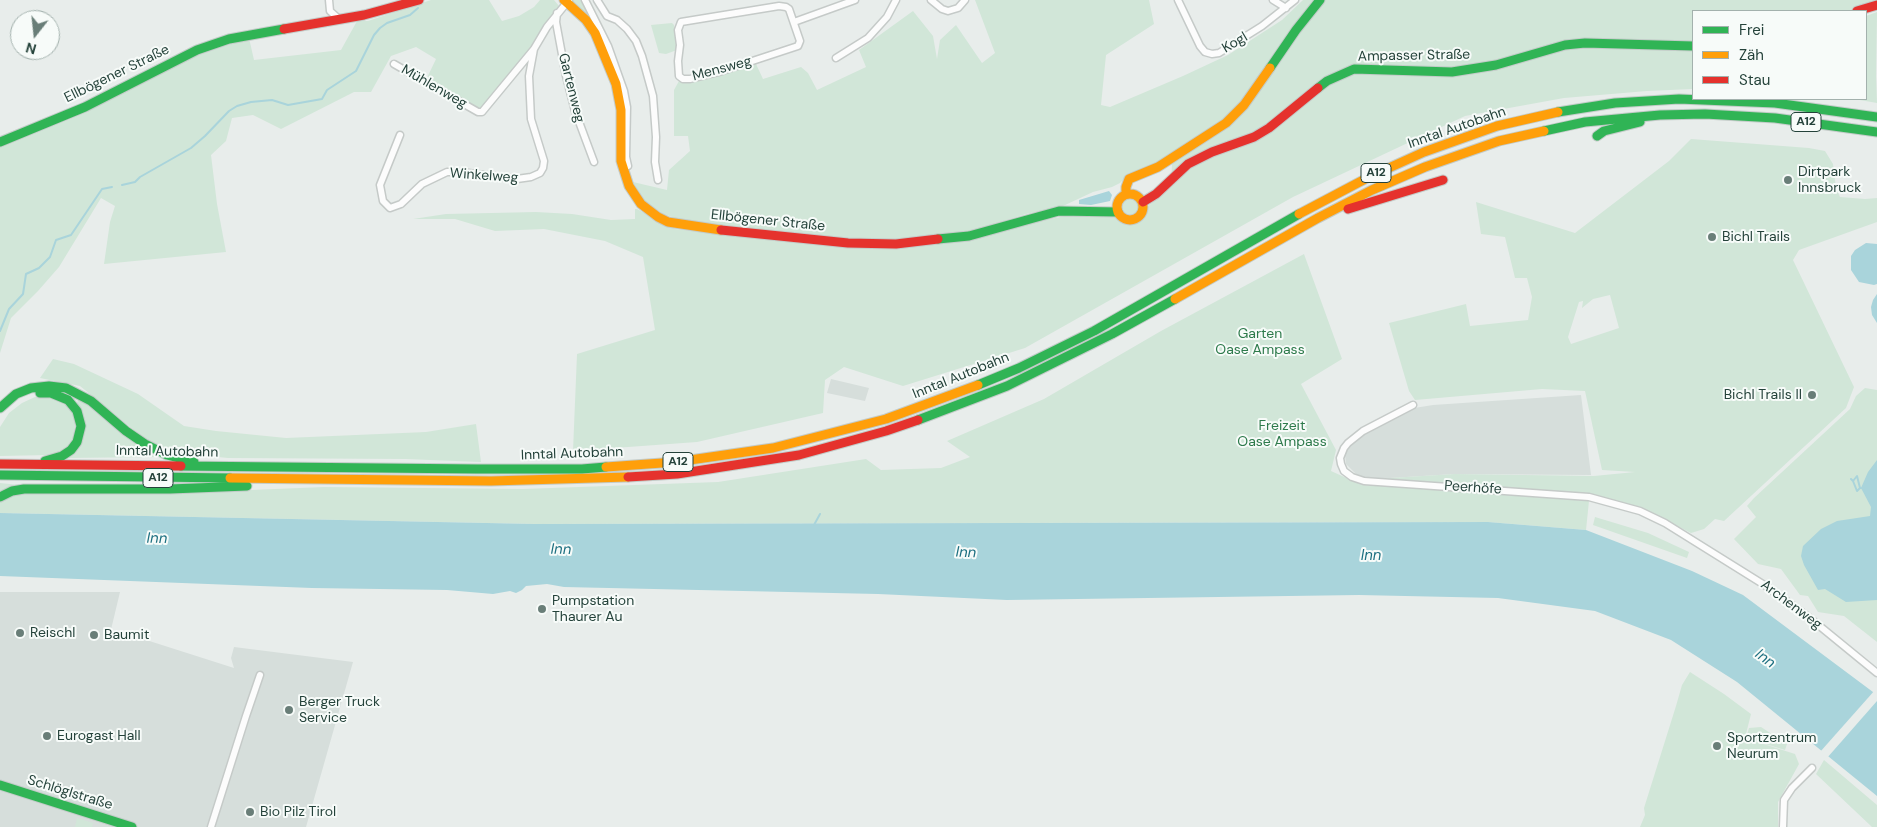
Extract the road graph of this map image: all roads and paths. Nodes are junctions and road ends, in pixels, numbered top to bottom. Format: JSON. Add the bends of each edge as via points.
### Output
{"nodes":[{"id":1,"x":329,"y":0,"type":"edge"},
{"id":2,"x":419,"y":0,"type":"edge"},
{"id":3,"x":585,"y":0,"type":"edge"},
{"id":4,"x":597,"y":0,"type":"edge"},
{"id":5,"x":855,"y":0,"type":"edge"},
{"id":6,"x":896,"y":0,"type":"edge"},
{"id":7,"x":931,"y":0,"type":"edge"},
{"id":8,"x":965,"y":0,"type":"edge"},
{"id":9,"x":1178,"y":0,"type":"edge"},
{"id":10,"x":1272,"y":0,"type":"edge"},
{"id":11,"x":1295,"y":0,"type":"edge"},
{"id":12,"x":1320,"y":0,"type":"edge"},
{"id":13,"x":566,"y":1,"type":"edge"},
{"id":14,"x":1877,"y":5,"type":"edge"},
{"id":15,"x":1286,"y":8,"type":"junction"},
{"id":16,"x":1860,"y":10,"type":"edge"},
{"id":17,"x":557,"y":12,"type":"junction"},
{"id":18,"x":339,"y":19,"type":"junction"},
{"id":19,"x":794,"y":22,"type":"junction"},
{"id":20,"x":1692,"y":46,"type":"edge"},
{"id":21,"x":534,"y":49,"type":"junction"},
{"id":22,"x":836,"y":58,"type":"dead end"},
{"id":23,"x":394,"y":64,"type":"dead end"},
{"id":24,"x":1692,"y":100,"type":"edge"},
{"id":25,"x":1703,"y":100,"type":"edge"},
{"id":26,"x":1660,"y":115,"type":"junction"},
{"id":27,"x":1877,"y":117,"type":"edge"},
{"id":28,"x":1877,"y":132,"type":"edge"},
{"id":29,"x":400,"y":135,"type":"dead end"},
{"id":30,"x":1597,"y":136,"type":"dead end"},
{"id":31,"x":0,"y":142,"type":"edge"},
{"id":32,"x":594,"y":162,"type":"dead end"},
{"id":33,"x":628,"y":166,"type":"dead end"},
{"id":34,"x":658,"y":180,"type":"dead end"},
{"id":35,"x":1443,"y":180,"type":"dead end"},
{"id":36,"x":1126,"y":194,"type":"junction"},
{"id":37,"x":1143,"y":202,"type":"junction"},
{"id":38,"x":1118,"y":212,"type":"junction"},
{"id":39,"x":1318,"y":218,"type":"junction"},
{"id":40,"x":1413,"y":405,"type":"dead end"},
{"id":41,"x":0,"y":408,"type":"edge"},
{"id":42,"x":0,"y":419,"type":"edge"},
{"id":43,"x":0,"y":464,"type":"edge"},
{"id":44,"x":31,"y":465,"type":"junction"},
{"id":45,"x":210,"y":466,"type":"junction"},
{"id":46,"x":0,"y":475,"type":"edge"},
{"id":47,"x":298,"y":479,"type":"junction"},
{"id":48,"x":0,"y":497,"type":"edge"},
{"id":49,"x":1701,"y":544,"type":"joint"},
{"id":50,"x":1877,"y":673,"type":"edge"},
{"id":51,"x":260,"y":675,"type":"dead end"},
{"id":52,"x":1812,"y":768,"type":"dead end"},
{"id":53,"x":0,"y":785,"type":"edge"},
{"id":54,"x":132,"y":827,"type":"edge"},
{"id":55,"x":211,"y":827,"type":"edge"},
{"id":56,"x":1783,"y":827,"type":"edge"}],
"edges":[{"from":1,"to":18,"type":"street","via":[[330,11]]},
{"from":2,"to":18,"type":"main road","name":"Ellbögener Straße"},
{"from":3,"to":33,"type":"street","via":[[608,46],[624,91]]},
{"from":4,"to":34,"type":"street","via":[[607,16],[627,29],[642,56],[653,96]]},
{"from":5,"to":19,"type":"street"},
{"from":6,"to":22,"type":"street","via":[[887,18],[868,38]]},
{"from":7,"to":8,"type":"street","via":[[948,11],[958,8]]},
{"from":9,"to":15,"type":"street","name":"Kogl","via":[[1200,46],[1212,54],[1234,44]]},
{"from":10,"to":15,"type":"street"},
{"from":11,"to":15,"type":"street","name":"Kogl"},
{"from":12,"to":36,"type":"main road","via":[[1244,105],[1226,123],[1158,167],[1130,179]]},
{"from":13,"to":17,"type":"street","name":"Winkelweg"},
{"from":13,"to":38,"type":"main road","name":"Ellbögener Straße","via":[[595,33],[616,84],[621,110],[621,161],[629,186],[644,207],[668,222],[765,236],[896,244],[969,236],[1071,210]]},
{"from":14,"to":16,"type":"main road"},
{"from":17,"to":21,"type":"street","name":"Winkelweg"},
{"from":17,"to":32,"type":"street","name":"Gartenweg","via":[[566,76]]},
{"from":18,"to":31,"type":"main road","name":"Ellbögener Straße","via":[[229,39],[197,50],[85,107]]},
{"from":19,"to":19,"type":"street","name":"Mensweg","via":[[800,41],[798,46],[719,72],[690,79],[679,76],[678,30],[681,22],[779,6],[789,9]]},
{"from":20,"to":37,"type":"main road","name":"Ampasser Straße","via":[[1585,43],[1565,45],[1496,65],[1452,72],[1354,69],[1327,81],[1262,133],[1188,164]]},
{"from":21,"to":23,"type":"street","name":"Mühlenweg","via":[[482,112]]},
{"from":21,"to":29,"type":"street","name":"Winkelweg","via":[[529,109],[544,161],[542,171],[535,176],[519,179],[447,172],[422,184],[403,203],[387,207],[380,188]]},
{"from":24,"to":45,"type":"main road","name":"Inntal Autobahn","number":"A12","via":[[1615,103],[1556,112],[1498,126],[1424,152],[1314,206],[1094,331],[1019,368],[886,420],[773,448],[642,465],[527,469]]},
{"from":25,"to":27,"type":"main road","name":"Inntal Autobahn","number":"A12","via":[[1775,103]]},
{"from":26,"to":28,"type":"main road","name":"Inntal Autobahn","number":"A12","via":[[1775,118]]},
{"from":26,"to":30,"type":"main road","via":[[1604,131]]},
{"from":26,"to":39,"type":"main road","name":"Inntal Autobahn","number":"A12","via":[[1585,122],[1494,143],[1425,167]]},
{"from":35,"to":39,"type":"main road","via":[[1331,217]]},
{"from":36,"to":37,"type":"main road","via":[[1135,195]]},
{"from":36,"to":38,"type":"main road","via":[[1118,202]]},
{"from":37,"to":38,"type":"main road","via":[[1142,214],[1134,220],[1125,219]]},
{"from":39,"to":47,"type":"main road","name":"Inntal Autobahn","number":"A12","via":[[1120,330],[980,398],[886,432],[799,455],[677,474],[582,479]]},
{"from":40,"to":49,"type":"street","name":"Peerhöfe","via":[[1363,431],[1348,443],[1340,458],[1344,471],[1364,481],[1589,497],[1640,511]]},
{"from":41,"to":45,"type":"main road","via":[[16,394],[31,388],[53,386],[70,389],[91,401],[151,448]]},
{"from":42,"to":44,"type":"main road","via":[[21,400],[43,393],[64,398],[76,409],[81,426],[74,446],[62,456]]},
{"from":43,"to":44,"type":"main road","name":"Inntal Autobahn","number":"A12"},
{"from":44,"to":45,"type":"main road","name":"Inntal Autobahn","number":"A12"},
{"from":46,"to":47,"type":"main road","name":"Inntal Autobahn","number":"A12"},
{"from":47,"to":48,"type":"main road","via":[[253,486],[24,489]]},
{"from":49,"to":50,"type":"street","name":"Archenweg","via":[[1774,591]]},
{"from":51,"to":55,"type":"street"},
{"from":52,"to":56,"type":"street","via":[[1784,800]]},
{"from":53,"to":54,"type":"main road","name":"Schlöglstraße"}]}
